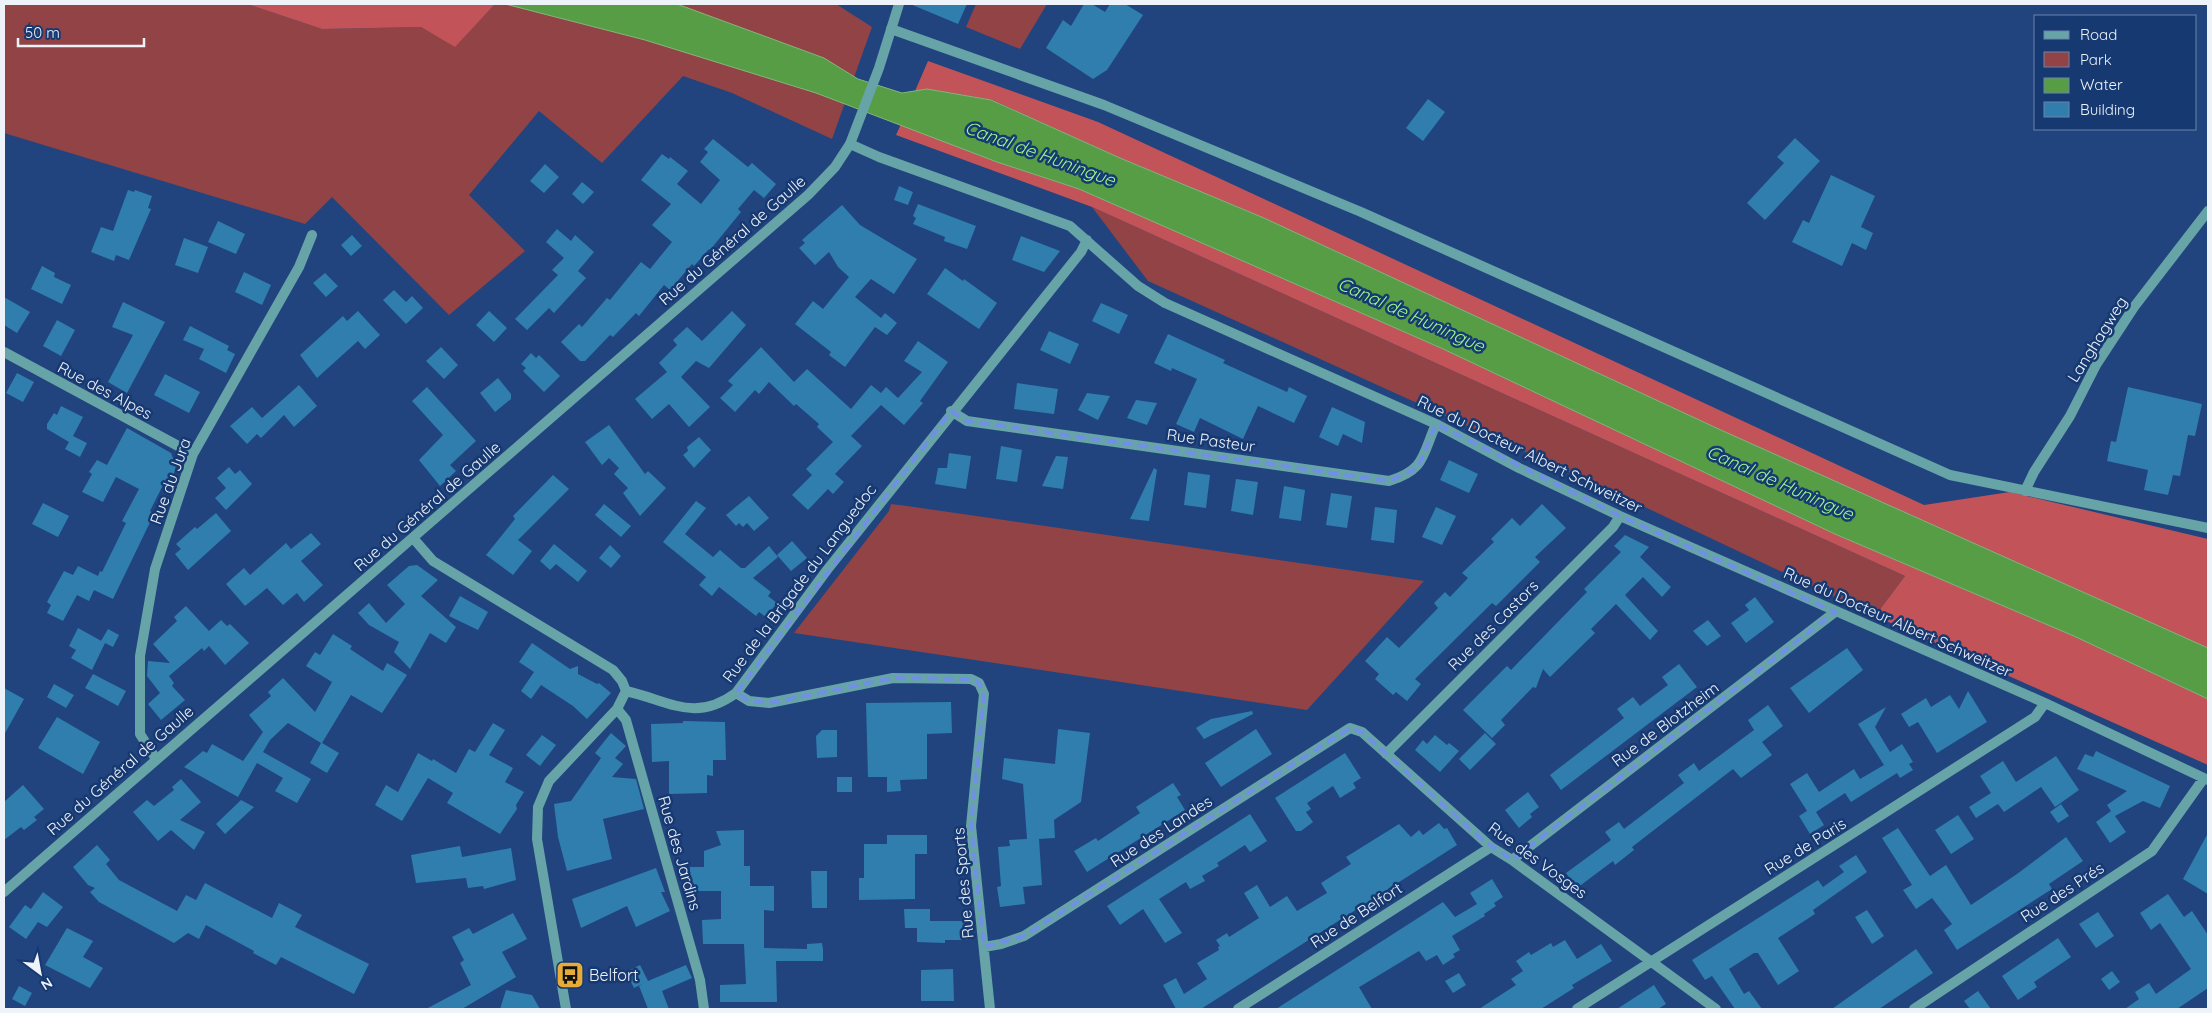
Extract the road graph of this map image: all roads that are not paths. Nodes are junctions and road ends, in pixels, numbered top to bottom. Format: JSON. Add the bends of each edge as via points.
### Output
{"nodes":[{"id":1,"x":899,"y":4,"type":"edge"},
{"id":2,"x":891,"y":29,"type":"junction"},
{"id":3,"x":850,"y":144,"type":"junction"},
{"id":4,"x":2208,"y":211,"type":"edge"},
{"id":5,"x":312,"y":235,"type":"dead end"},
{"id":6,"x":1088,"y":240,"type":"junction"},
{"id":7,"x":4,"y":352,"type":"edge"},
{"id":8,"x":951,"y":411,"type":"junction"},
{"id":9,"x":1436,"y":424,"type":"junction"},
{"id":10,"x":192,"y":454,"type":"junction"},
{"id":11,"x":2025,"y":491,"type":"junction"},
{"id":12,"x":1620,"y":516,"type":"junction"},
{"id":13,"x":2208,"y":528,"type":"edge"},
{"id":14,"x":413,"y":538,"type":"junction"},
{"id":15,"x":1835,"y":612,"type":"junction"},
{"id":16,"x":626,"y":691,"type":"junction"},
{"id":17,"x":736,"y":693,"type":"junction"},
{"id":18,"x":2045,"y":703,"type":"junction"},
{"id":19,"x":617,"y":709,"type":"junction"},
{"id":20,"x":1350,"y":728,"type":"joint"},
{"id":21,"x":1386,"y":754,"type":"junction"},
{"id":22,"x":156,"y":759,"type":"junction"},
{"id":23,"x":2206,"y":779,"type":"edge"},
{"id":24,"x":1491,"y":847,"type":"junction"},
{"id":25,"x":1512,"y":860,"type":"junction"},
{"id":26,"x":4,"y":892,"type":"edge"},
{"id":27,"x":984,"y":947,"type":"junction"},
{"id":28,"x":1650,"y":962,"type":"junction"},
{"id":29,"x":566,"y":1009,"type":"edge"},
{"id":30,"x":704,"y":1009,"type":"edge"},
{"id":31,"x":990,"y":1009,"type":"edge"},
{"id":32,"x":1238,"y":1009,"type":"edge"},
{"id":33,"x":1577,"y":1009,"type":"edge"},
{"id":34,"x":1716,"y":1009,"type":"edge"},
{"id":35,"x":1914,"y":1009,"type":"edge"}],
"edges":[{"from":1,"to":2,"type":"street","name":"Rue du Général de Gaulle"},
{"from":2,"to":3,"type":"street","name":"Rue du Général de Gaulle"},
{"from":2,"to":11,"type":"street","via":[[1104,105],[1361,212],[1950,475]]},
{"from":3,"to":6,"type":"street","name":"Rue du Docteur Albert Schweitzer","via":[[1070,226]]},
{"from":3,"to":14,"type":"street","name":"Rue du Général de Gaulle","via":[[835,167],[808,195]]},
{"from":4,"to":11,"type":"street","name":"Langhagweg","via":[[2134,306],[2096,365]]},
{"from":5,"to":10,"type":"street","name":"Rue du Jura","via":[[299,267]]},
{"from":6,"to":8,"type":"street","name":"Rue de la Brigade du Languedoc"},
{"from":6,"to":9,"type":"street","name":"Rue du Docteur Albert Schweitzer","via":[[1138,286],[1165,303]]},
{"from":7,"to":10,"type":"street","name":"Rue des Alpes"},
{"from":8,"to":9,"type":"street","name":"Rue Pasteur","via":[[967,421],[1389,481],[1407,476],[1418,468]]},
{"from":8,"to":17,"type":"street","name":"Rue de la Brigade du Languedoc"},
{"from":9,"to":12,"type":"street","name":"Rue du Docteur Albert Schweitzer"},
{"from":10,"to":22,"type":"street","name":"Rue du Jura","via":[[155,569],[140,656],[140,734]]},
{"from":11,"to":13,"type":"street"},
{"from":12,"to":15,"type":"street","name":"Rue du Docteur Albert Schweitzer"},
{"from":12,"to":21,"type":"street","name":"Rue des Castors","via":[[1613,527]]},
{"from":14,"to":16,"type":"street","via":[[433,561],[613,670]]},
{"from":14,"to":22,"type":"street","name":"Rue du Général de Gaulle"},
{"from":15,"to":18,"type":"street","name":"Rue du Docteur Albert Schweitzer"},
{"from":15,"to":25,"type":"street","name":"Rue de Blotzheim"},
{"from":16,"to":17,"type":"street","name":"Rue de la Brigade du Languedoc","via":[[686,709],[704,709],[721,704]]},
{"from":16,"to":19,"type":"street"},
{"from":17,"to":27,"type":"street","name":"Rue des Sports","via":[[749,701],[769,703],[893,678],[970,679],[979,683],[984,694],[971,826]]},
{"from":18,"to":23,"type":"street","name":"Rue du Docteur Albert Schweitzer"},
{"from":18,"to":28,"type":"street","name":"Rue de Paris","via":[[2035,717]]},
{"from":19,"to":29,"type":"street","via":[[550,781],[538,807],[537,839]]},
{"from":19,"to":30,"type":"street","name":"Rue des Jardins","via":[[626,720],[700,980]]},
{"from":20,"to":21,"type":"street","name":"Rue des Vosges","via":[[1362,732]]},
{"from":20,"to":27,"type":"street","name":"Rue des Landes","via":[[1024,936]]},
{"from":21,"to":24,"type":"street","name":"Rue des Vosges"},
{"from":22,"to":26,"type":"street","name":"Rue du Général de Gaulle"},
{"from":23,"to":35,"type":"street","name":"Rue des Prés","via":[[2152,851]]},
{"from":24,"to":25,"type":"street","name":"Rue des Vosges"},
{"from":24,"to":32,"type":"street","name":"Rue de Belfort"},
{"from":25,"to":28,"type":"street","name":"Rue des Vosges"},
{"from":27,"to":31,"type":"street","name":"Rue des Sports"},
{"from":28,"to":33,"type":"street","name":"Rue de Paris"},
{"from":28,"to":34,"type":"street","name":"Rue des Vosges"}]}
